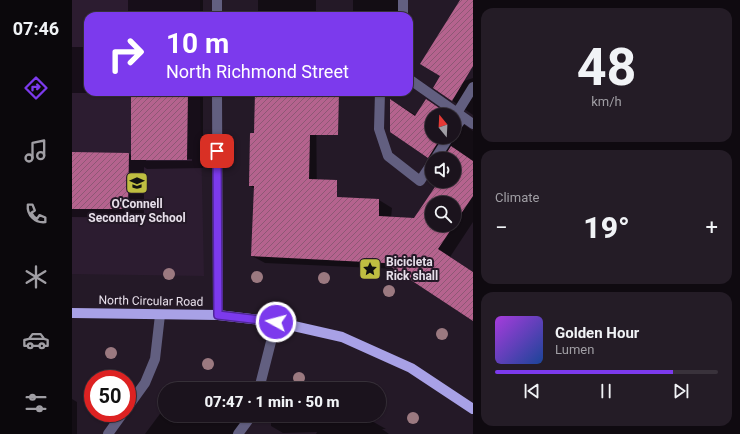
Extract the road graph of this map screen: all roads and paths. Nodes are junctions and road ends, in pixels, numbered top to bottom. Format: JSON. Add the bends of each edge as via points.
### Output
{"nodes":[{"id":1,"x":217,"y":0,"type":"edge"},
{"id":2,"x":403,"y":0,"type":"edge"},
{"id":3,"x":217,"y":12,"type":"edge"},
{"id":4,"x":403,"y":12,"type":"edge"},
{"id":5,"x":413,"y":82,"type":"edge"},
{"id":6,"x":473,"y":87,"type":"edge"},
{"id":7,"x":217,"y":96,"type":"edge"},
{"id":8,"x":380,"y":96,"type":"edge"},
{"id":9,"x":450,"y":108,"type":"edge"},
{"id":10,"x":461,"y":113,"type":"edge"},
{"id":11,"x":461,"y":116,"type":"edge"},
{"id":12,"x":473,"y":124,"type":"edge"},
{"id":13,"x":425,"y":173,"type":"edge"},
{"id":14,"x":72,"y":313,"type":"edge"},
{"id":15,"x":160,"y":315,"type":"junction"},
{"id":16,"x":218,"y":315,"type":"junction"},
{"id":17,"x":276,"y":322,"type":"junction"},
{"id":18,"x":261,"y":382,"type":"edge"},
{"id":19,"x":136,"y":396,"type":"edge"},
{"id":20,"x":473,"y":409,"type":"edge"},
{"id":21,"x":117,"y":422,"type":"edge"},
{"id":22,"x":247,"y":422,"type":"edge"},
{"id":23,"x":108,"y":434,"type":"edge"},
{"id":24,"x":238,"y":434,"type":"edge"}],
"edges":[{"from":1,"to":3,"type":"street"},
{"from":2,"to":4,"type":"street"},
{"from":5,"to":9,"type":"street"},
{"from":6,"to":10,"type":"street"},
{"from":7,"to":16,"type":"street"},
{"from":8,"to":13,"type":"street","via":[[380,129],[388,156],[420,180]]},
{"from":11,"to":12,"type":"street"},
{"from":14,"to":15,"type":"main road","name":"North Circular Road"},
{"from":15,"to":16,"type":"main road","name":"North Circular Road"},
{"from":15,"to":19,"type":"street","via":[[155,359],[145,383]]},
{"from":16,"to":17,"type":"main road","name":"North Circular Road"},
{"from":17,"to":18,"type":"street"},
{"from":17,"to":20,"type":"main road","name":"North Circular Road","via":[[342,337],[411,368]]},
{"from":21,"to":23,"type":"street"},
{"from":22,"to":24,"type":"street"}]}
